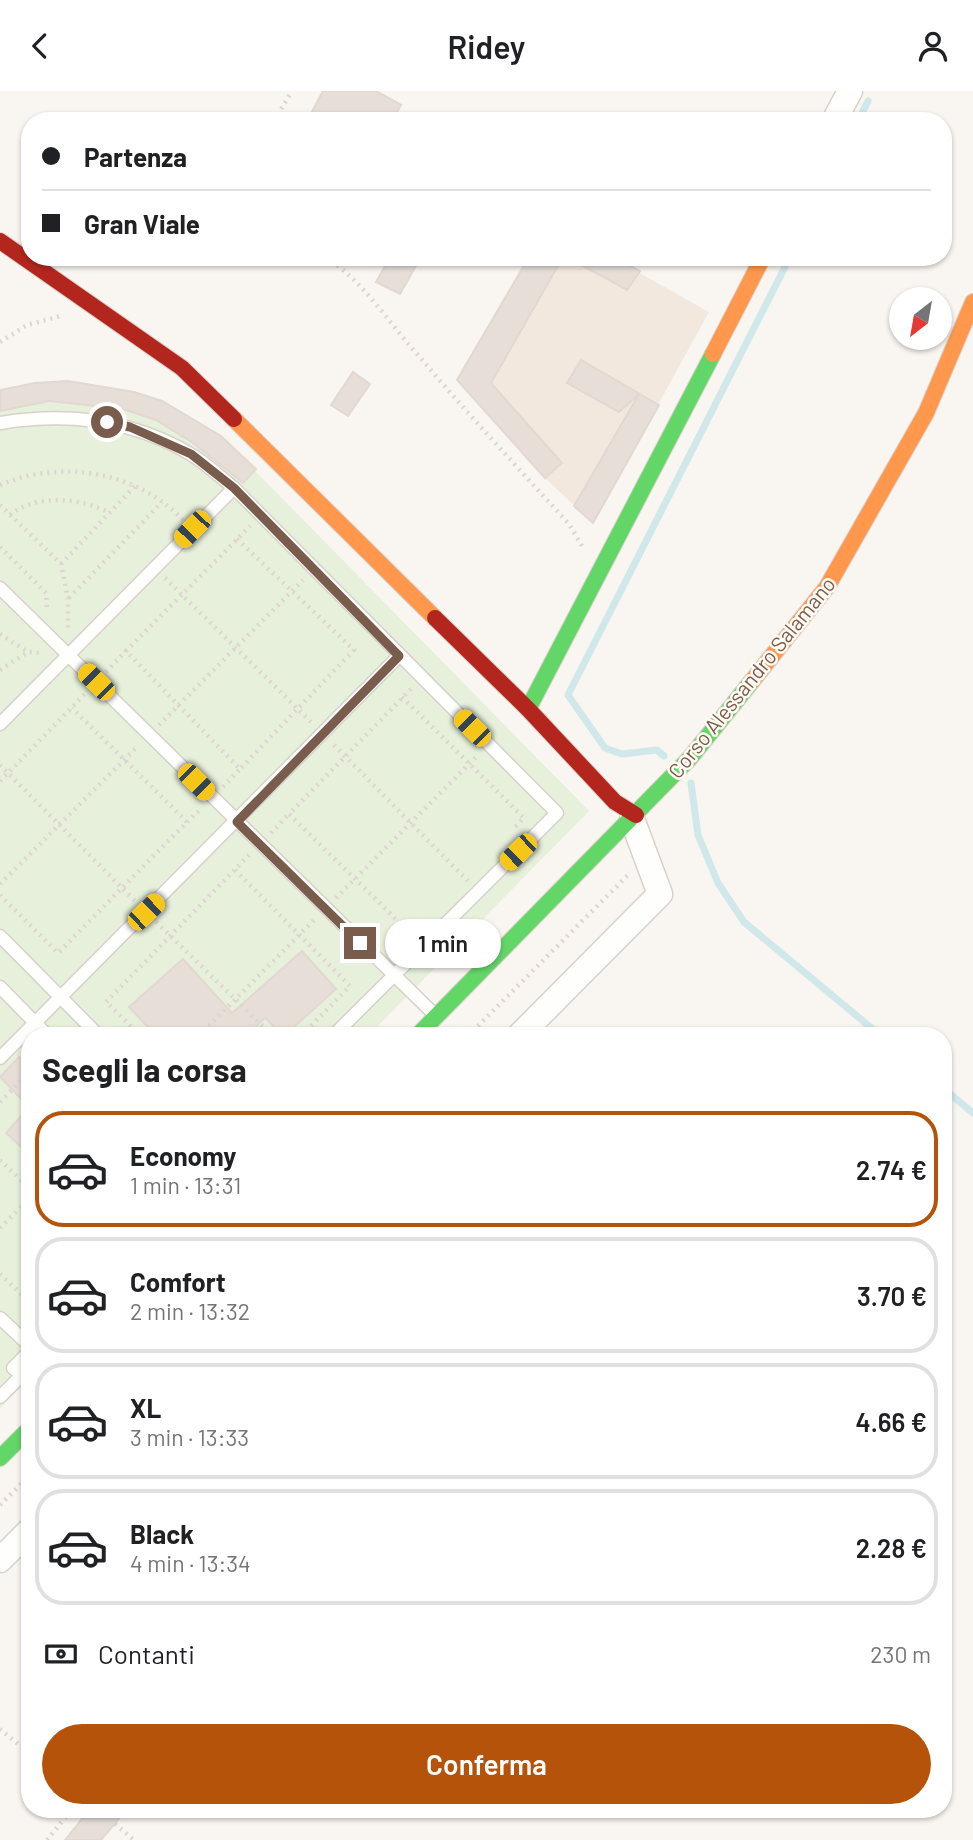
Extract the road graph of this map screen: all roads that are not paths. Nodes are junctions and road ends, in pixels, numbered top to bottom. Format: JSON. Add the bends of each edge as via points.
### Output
{"nodes":[{"id":1,"x":850,"y":91,"type":"edge"},
{"id":2,"x":839,"y":112,"type":"edge"},
{"id":3,"x":0,"y":241,"type":"edge"},
{"id":4,"x":21,"y":256,"type":"edge"},
{"id":5,"x":36,"y":266,"type":"edge"},
{"id":6,"x":758,"y":266,"type":"edge"},
{"id":7,"x":973,"y":302,"type":"edge"},
{"id":8,"x":0,"y":423,"type":"edge"},
{"id":9,"x":234,"y":488,"type":"junction"},
{"id":10,"x":0,"y":588,"type":"edge"},
{"id":11,"x":68,"y":654,"type":"junction"},
{"id":12,"x":399,"y":656,"type":"junction"},
{"id":13,"x":528,"y":709,"type":"junction"},
{"id":14,"x":0,"y":724,"type":"edge"},
{"id":15,"x":634,"y":817,"type":"junction"},
{"id":16,"x":237,"y":822,"type":"junction"},
{"id":17,"x":0,"y":936,"type":"edge"},
{"id":18,"x":394,"y":976,"type":"junction"},
{"id":19,"x":0,"y":987,"type":"edge"},
{"id":20,"x":60,"y":997,"type":"junction"},
{"id":21,"x":436,"y":1016,"type":"junction"},
{"id":22,"x":38,"y":1020,"type":"junction"},
{"id":23,"x":31,"y":1027,"type":"edge"},
{"id":24,"x":42,"y":1027,"type":"edge"},
{"id":25,"x":90,"y":1027,"type":"edge"},
{"id":26,"x":342,"y":1027,"type":"edge"},
{"id":27,"x":425,"y":1027,"type":"edge"},
{"id":28,"x":528,"y":1027,"type":"edge"},
{"id":29,"x":21,"y":1037,"type":"edge"},
{"id":30,"x":0,"y":1058,"type":"edge"},
{"id":31,"x":0,"y":1318,"type":"edge"},
{"id":32,"x":21,"y":1340,"type":"edge"},
{"id":33,"x":21,"y":1359,"type":"edge"},
{"id":34,"x":21,"y":1374,"type":"edge"},
{"id":35,"x":21,"y":1376,"type":"edge"},
{"id":36,"x":0,"y":1397,"type":"edge"},
{"id":37,"x":21,"y":1437,"type":"edge"},
{"id":38,"x":0,"y":1458,"type":"edge"},
{"id":39,"x":21,"y":1539,"type":"edge"},
{"id":40,"x":0,"y":1560,"type":"edge"}],
"edges":[{"from":1,"to":2,"type":"street"},
{"from":3,"to":4,"type":"street"},
{"from":5,"to":13,"type":"street","via":[[182,368]]},
{"from":6,"to":13,"type":"street"},
{"from":7,"to":15,"type":"street","name":"Corso Alessandro Salamano","via":[[926,413],[827,587],[690,758]]},
{"from":8,"to":9,"type":"lane","via":[[83,417],[130,427],[191,454]]},
{"from":9,"to":11,"type":"lane"},
{"from":9,"to":12,"type":"lane"},
{"from":10,"to":11,"type":"lane"},
{"from":11,"to":14,"type":"lane"},
{"from":11,"to":16,"type":"lane"},
{"from":12,"to":16,"type":"lane"},
{"from":12,"to":18,"type":"lane","via":[[557,813]]},
{"from":13,"to":15,"type":"street"},
{"from":15,"to":21,"type":"street","name":"Corso Alessandro Salamano"},
{"from":15,"to":28,"type":"street","via":[[660,894]]},
{"from":16,"to":18,"type":"lane"},
{"from":16,"to":20,"type":"lane"},
{"from":17,"to":20,"type":"lane"},
{"from":18,"to":21,"type":"lane"},
{"from":18,"to":26,"type":"lane"},
{"from":19,"to":22,"type":"lane"},
{"from":20,"to":22,"type":"lane"},
{"from":20,"to":25,"type":"lane"},
{"from":21,"to":27,"type":"street","name":"Corso Alessandro Salamano"},
{"from":22,"to":23,"type":"lane"},
{"from":22,"to":24,"type":"lane"},
{"from":29,"to":30,"type":"lane"},
{"from":31,"to":32,"type":"lane"},
{"from":33,"to":34,"type":"lane","via":[[13,1368]]},
{"from":35,"to":36,"type":"lane"},
{"from":37,"to":38,"type":"street"},
{"from":39,"to":40,"type":"street"}]}
